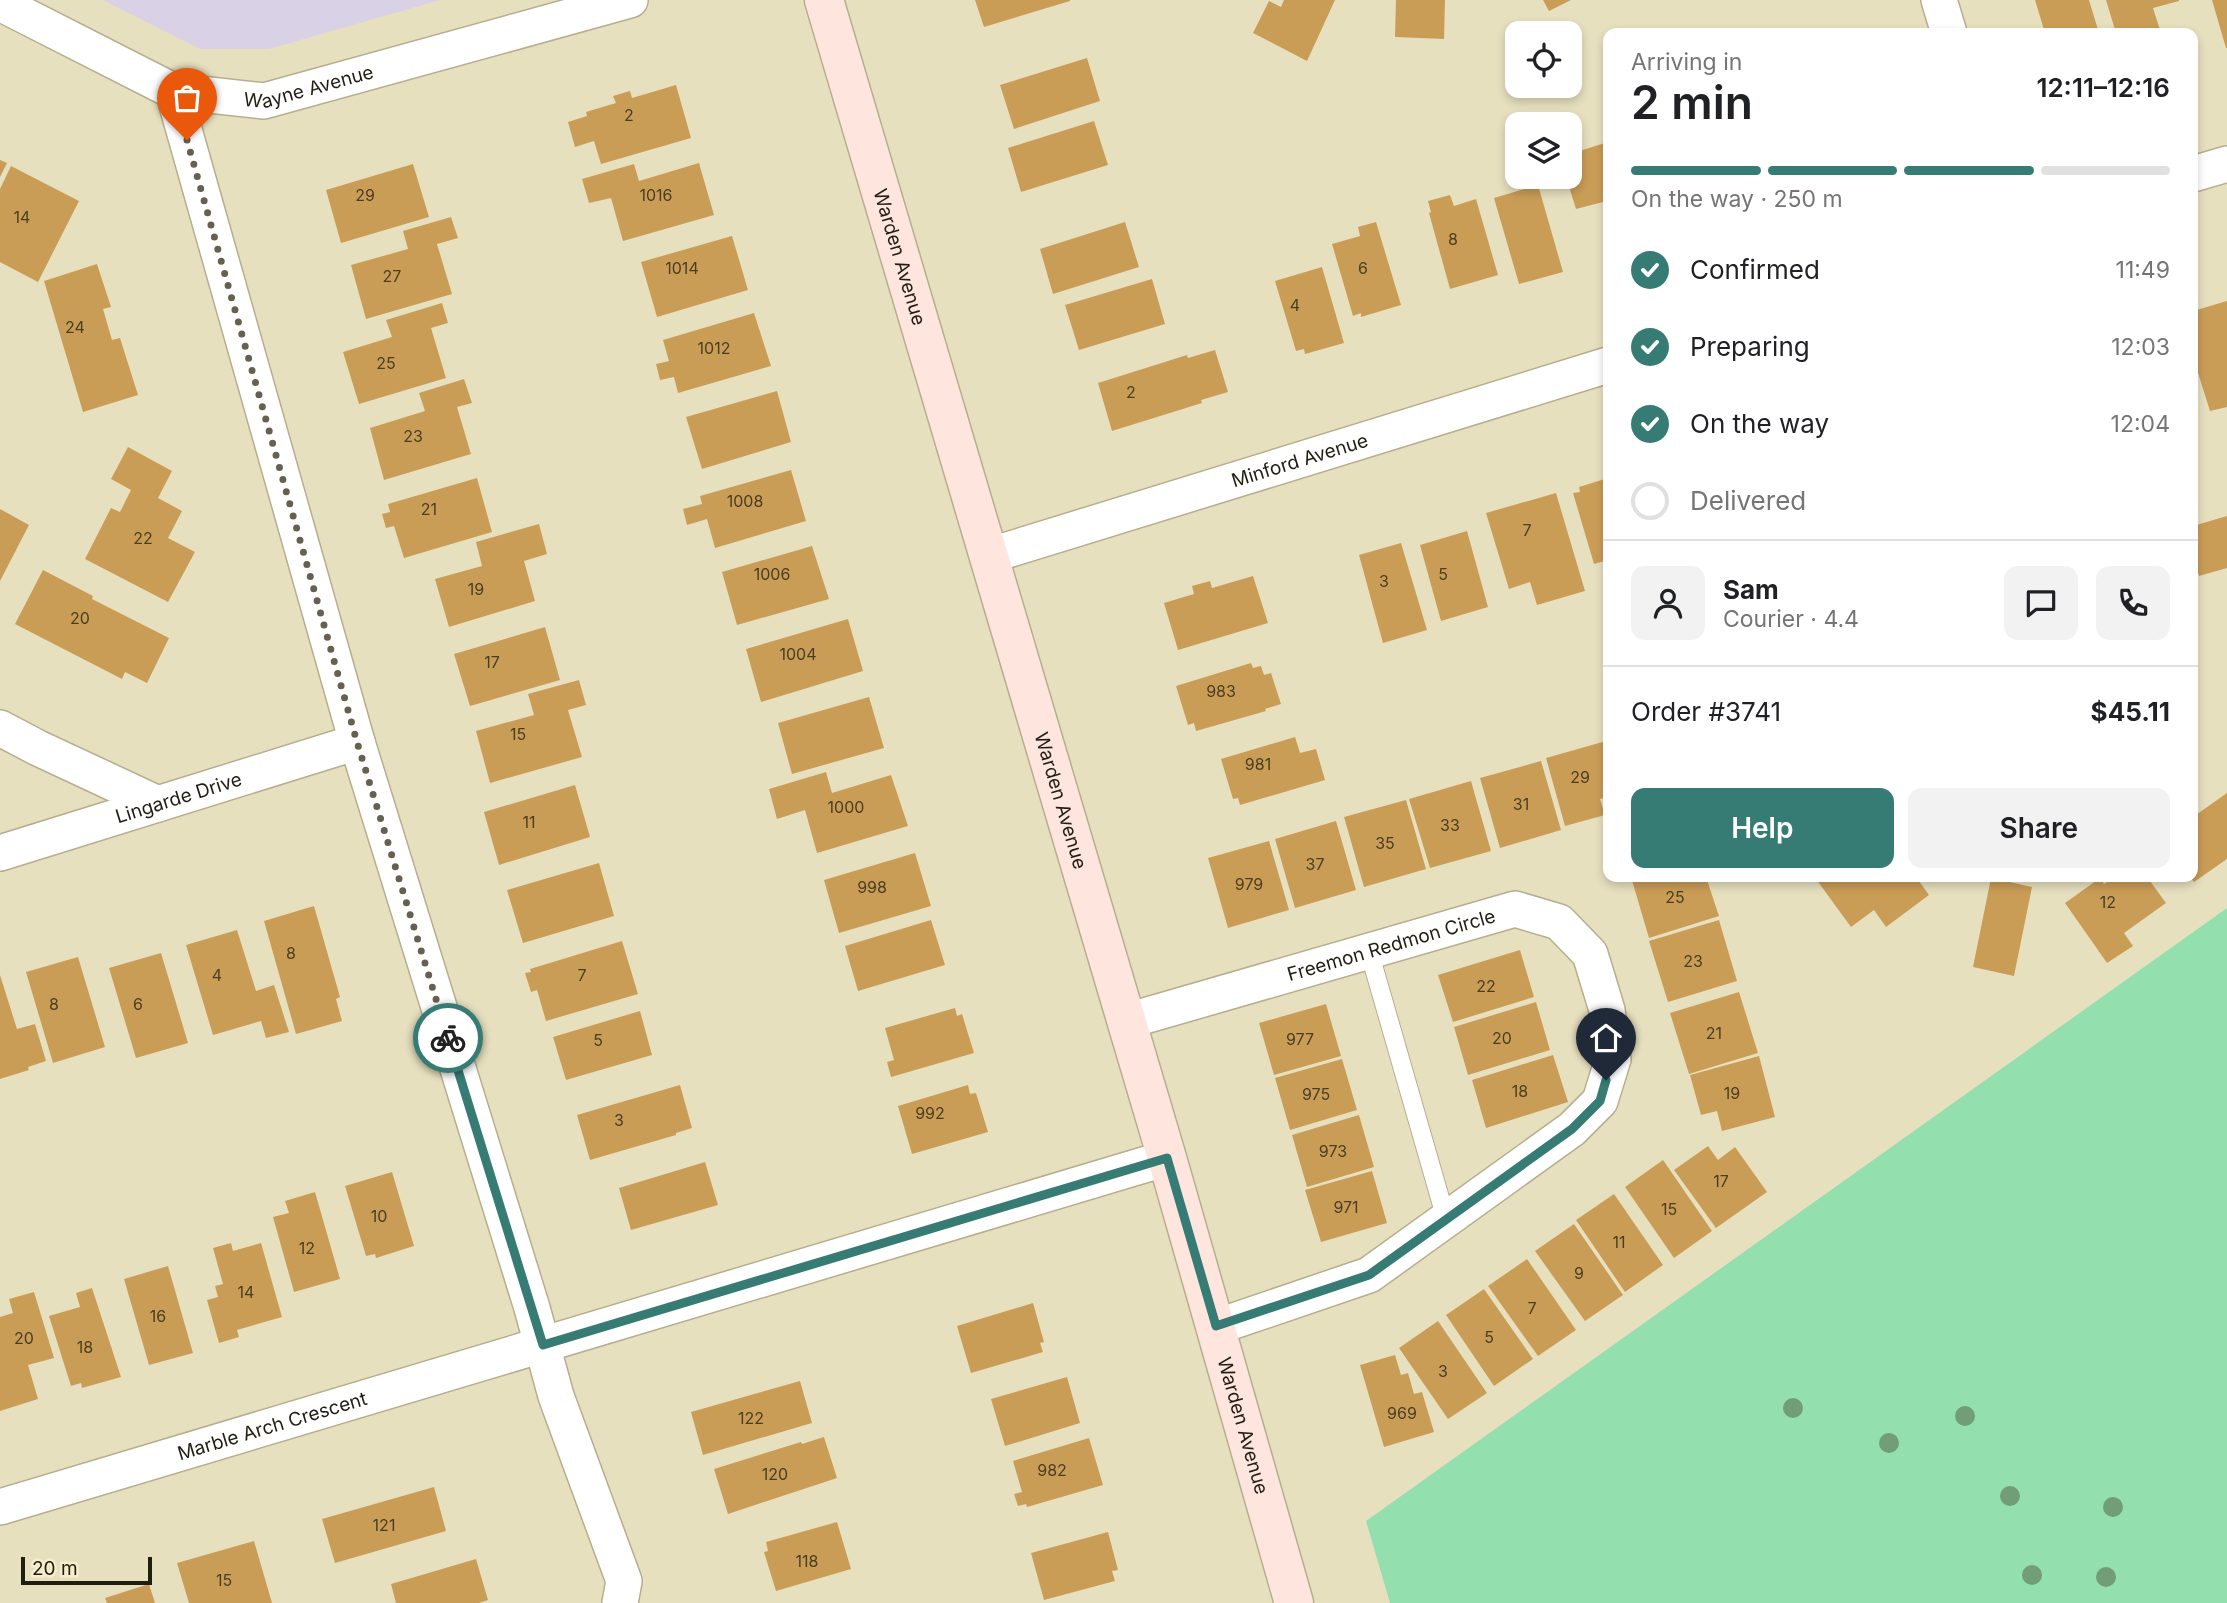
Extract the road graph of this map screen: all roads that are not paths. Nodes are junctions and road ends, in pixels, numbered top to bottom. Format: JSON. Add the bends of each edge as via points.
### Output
{"nodes":[{"id":1,"x":630,"y":0,"type":"edge"},
{"id":2,"x":824,"y":0,"type":"edge"},
{"id":3,"x":1939,"y":0,"type":"edge"},
{"id":4,"x":0,"y":3,"type":"edge"},
{"id":5,"x":1947,"y":28,"type":"edge"},
{"id":6,"x":173,"y":91,"type":"junction"},
{"id":7,"x":2227,"y":164,"type":"edge"},
{"id":8,"x":2198,"y":173,"type":"edge"},
{"id":9,"x":1603,"y":367,"type":"edge"},
{"id":10,"x":988,"y":556,"type":"junction"},
{"id":11,"x":0,"y":728,"type":"edge"},
{"id":12,"x":357,"y":742,"type":"junction"},
{"id":13,"x":158,"y":804,"type":"junction"},
{"id":14,"x":0,"y":853,"type":"edge"},
{"id":15,"x":1369,"y":951,"type":"junction"},
{"id":16,"x":1127,"y":1021,"type":"junction"},
{"id":17,"x":1167,"y":1158,"type":"junction"},
{"id":18,"x":1446,"y":1219,"type":"junction"},
{"id":19,"x":1216,"y":1326,"type":"junction"},
{"id":20,"x":543,"y":1345,"type":"junction"},
{"id":21,"x":0,"y":1507,"type":"edge"},
{"id":22,"x":620,"y":1603,"type":"edge"},
{"id":23,"x":1294,"y":1603,"type":"edge"}],
"edges":[{"from":1,"to":6,"type":"street","name":"Wayne Avenue","via":[[264,102]]},
{"from":2,"to":10,"type":"main road","name":"Warden Avenue"},
{"from":3,"to":5,"type":"street"},
{"from":4,"to":6,"type":"street","name":"Wayne Avenue"},
{"from":6,"to":12,"type":"street"},
{"from":7,"to":8,"type":"street"},
{"from":9,"to":10,"type":"street","name":"Minford Avenue"},
{"from":10,"to":16,"type":"main road","name":"Warden Avenue"},
{"from":11,"to":13,"type":"street"},
{"from":12,"to":13,"type":"street","name":"Lingarde Drive"},
{"from":12,"to":20,"type":"street"},
{"from":13,"to":14,"type":"street","name":"Lingarde Drive"},
{"from":15,"to":16,"type":"street","name":"Freemon Redmon Circle"},
{"from":15,"to":18,"type":"lane"},
{"from":15,"to":18,"type":"street","name":"Freemon Redmon Circle","via":[[1515,909],[1559,922],[1590,954],[1607,1010],[1613,1059],[1600,1101],[1572,1129]]},
{"from":16,"to":17,"type":"main road","name":"Warden Avenue"},
{"from":17,"to":19,"type":"main road","name":"Warden Avenue"},
{"from":17,"to":20,"type":"street","name":"Marble Arch Crescent"},
{"from":18,"to":19,"type":"street","name":"Freemon Redmon Circle","via":[[1369,1275]]},
{"from":19,"to":23,"type":"main road","name":"Warden Avenue"},
{"from":20,"to":21,"type":"street","name":"Marble Arch Crescent"},
{"from":20,"to":22,"type":"street","via":[[556,1396],[624,1581]]}]}
